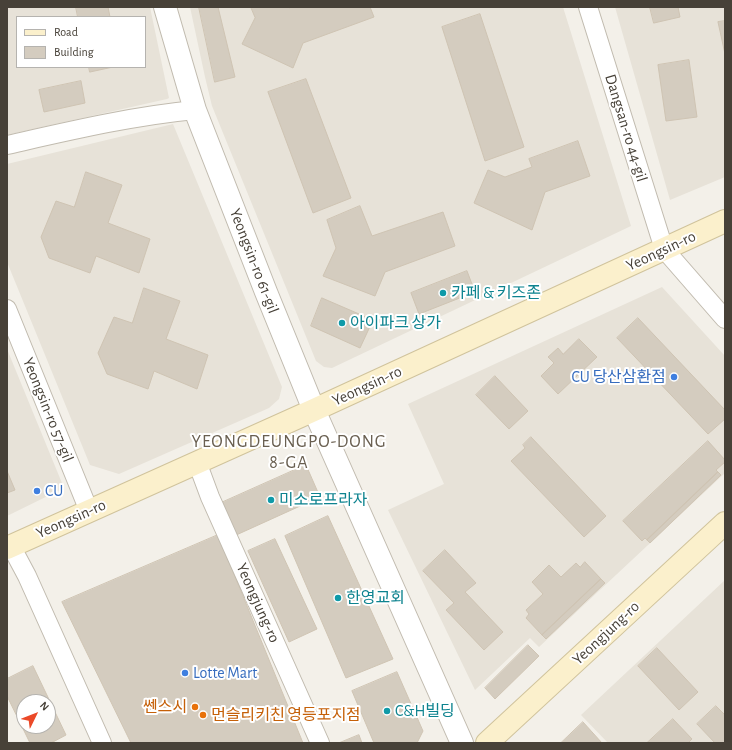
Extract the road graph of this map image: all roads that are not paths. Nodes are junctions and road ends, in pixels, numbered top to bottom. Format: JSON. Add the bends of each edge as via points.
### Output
{"nodes":[{"id":1,"x":164,"y":7,"type":"edge"},
{"id":2,"x":588,"y":7,"type":"edge"},
{"id":3,"x":195,"y":110,"type":"junction"},
{"id":4,"x":7,"y":145,"type":"edge"},
{"id":5,"x":725,"y":221,"type":"edge"},
{"id":6,"x":664,"y":249,"type":"junction"},
{"id":7,"x":7,"y":309,"type":"edge"},
{"id":8,"x":725,"y":319,"type":"edge"},
{"id":9,"x":314,"y":410,"type":"junction"},
{"id":10,"x":197,"y":462,"type":"junction"},
{"id":11,"x":89,"y":511,"type":"junction"},
{"id":12,"x":725,"y":523,"type":"edge"},
{"id":13,"x":9,"y":547,"type":"edge"},
{"id":14,"x":102,"y":743,"type":"edge"},
{"id":15,"x":320,"y":743,"type":"edge"},
{"id":16,"x":462,"y":743,"type":"edge"},
{"id":17,"x":487,"y":743,"type":"edge"}],
"edges":[{"from":1,"to":3,"type":"street","name":"Yeongsin-ro 61-gil"},
{"from":2,"to":6,"type":"street","name":"Dangsan-ro 44-gil"},
{"from":3,"to":4,"type":"street","via":[[82,129]]},
{"from":3,"to":9,"type":"street","name":"Yeongsin-ro 61-gil"},
{"from":5,"to":6,"type":"main road","name":"Yeongsin-ro"},
{"from":6,"to":8,"type":"street"},
{"from":6,"to":9,"type":"main road","name":"Yeongsin-ro"},
{"from":7,"to":11,"type":"street","name":"Yeongsin-ro 57-gil"},
{"from":9,"to":10,"type":"main road","name":"Yeongsin-ro"},
{"from":9,"to":16,"type":"street","name":"Yeongsin-ro 61-gil"},
{"from":10,"to":11,"type":"main road","name":"Yeongsin-ro"},
{"from":10,"to":15,"type":"street","name":"Yeongjung-ro","via":[[210,497]]},
{"from":11,"to":13,"type":"main road","name":"Yeongsin-ro"},
{"from":12,"to":17,"type":"main road","name":"Yeongjung-ro"},
{"from":13,"to":14,"type":"street","via":[[27,576]]}]}
